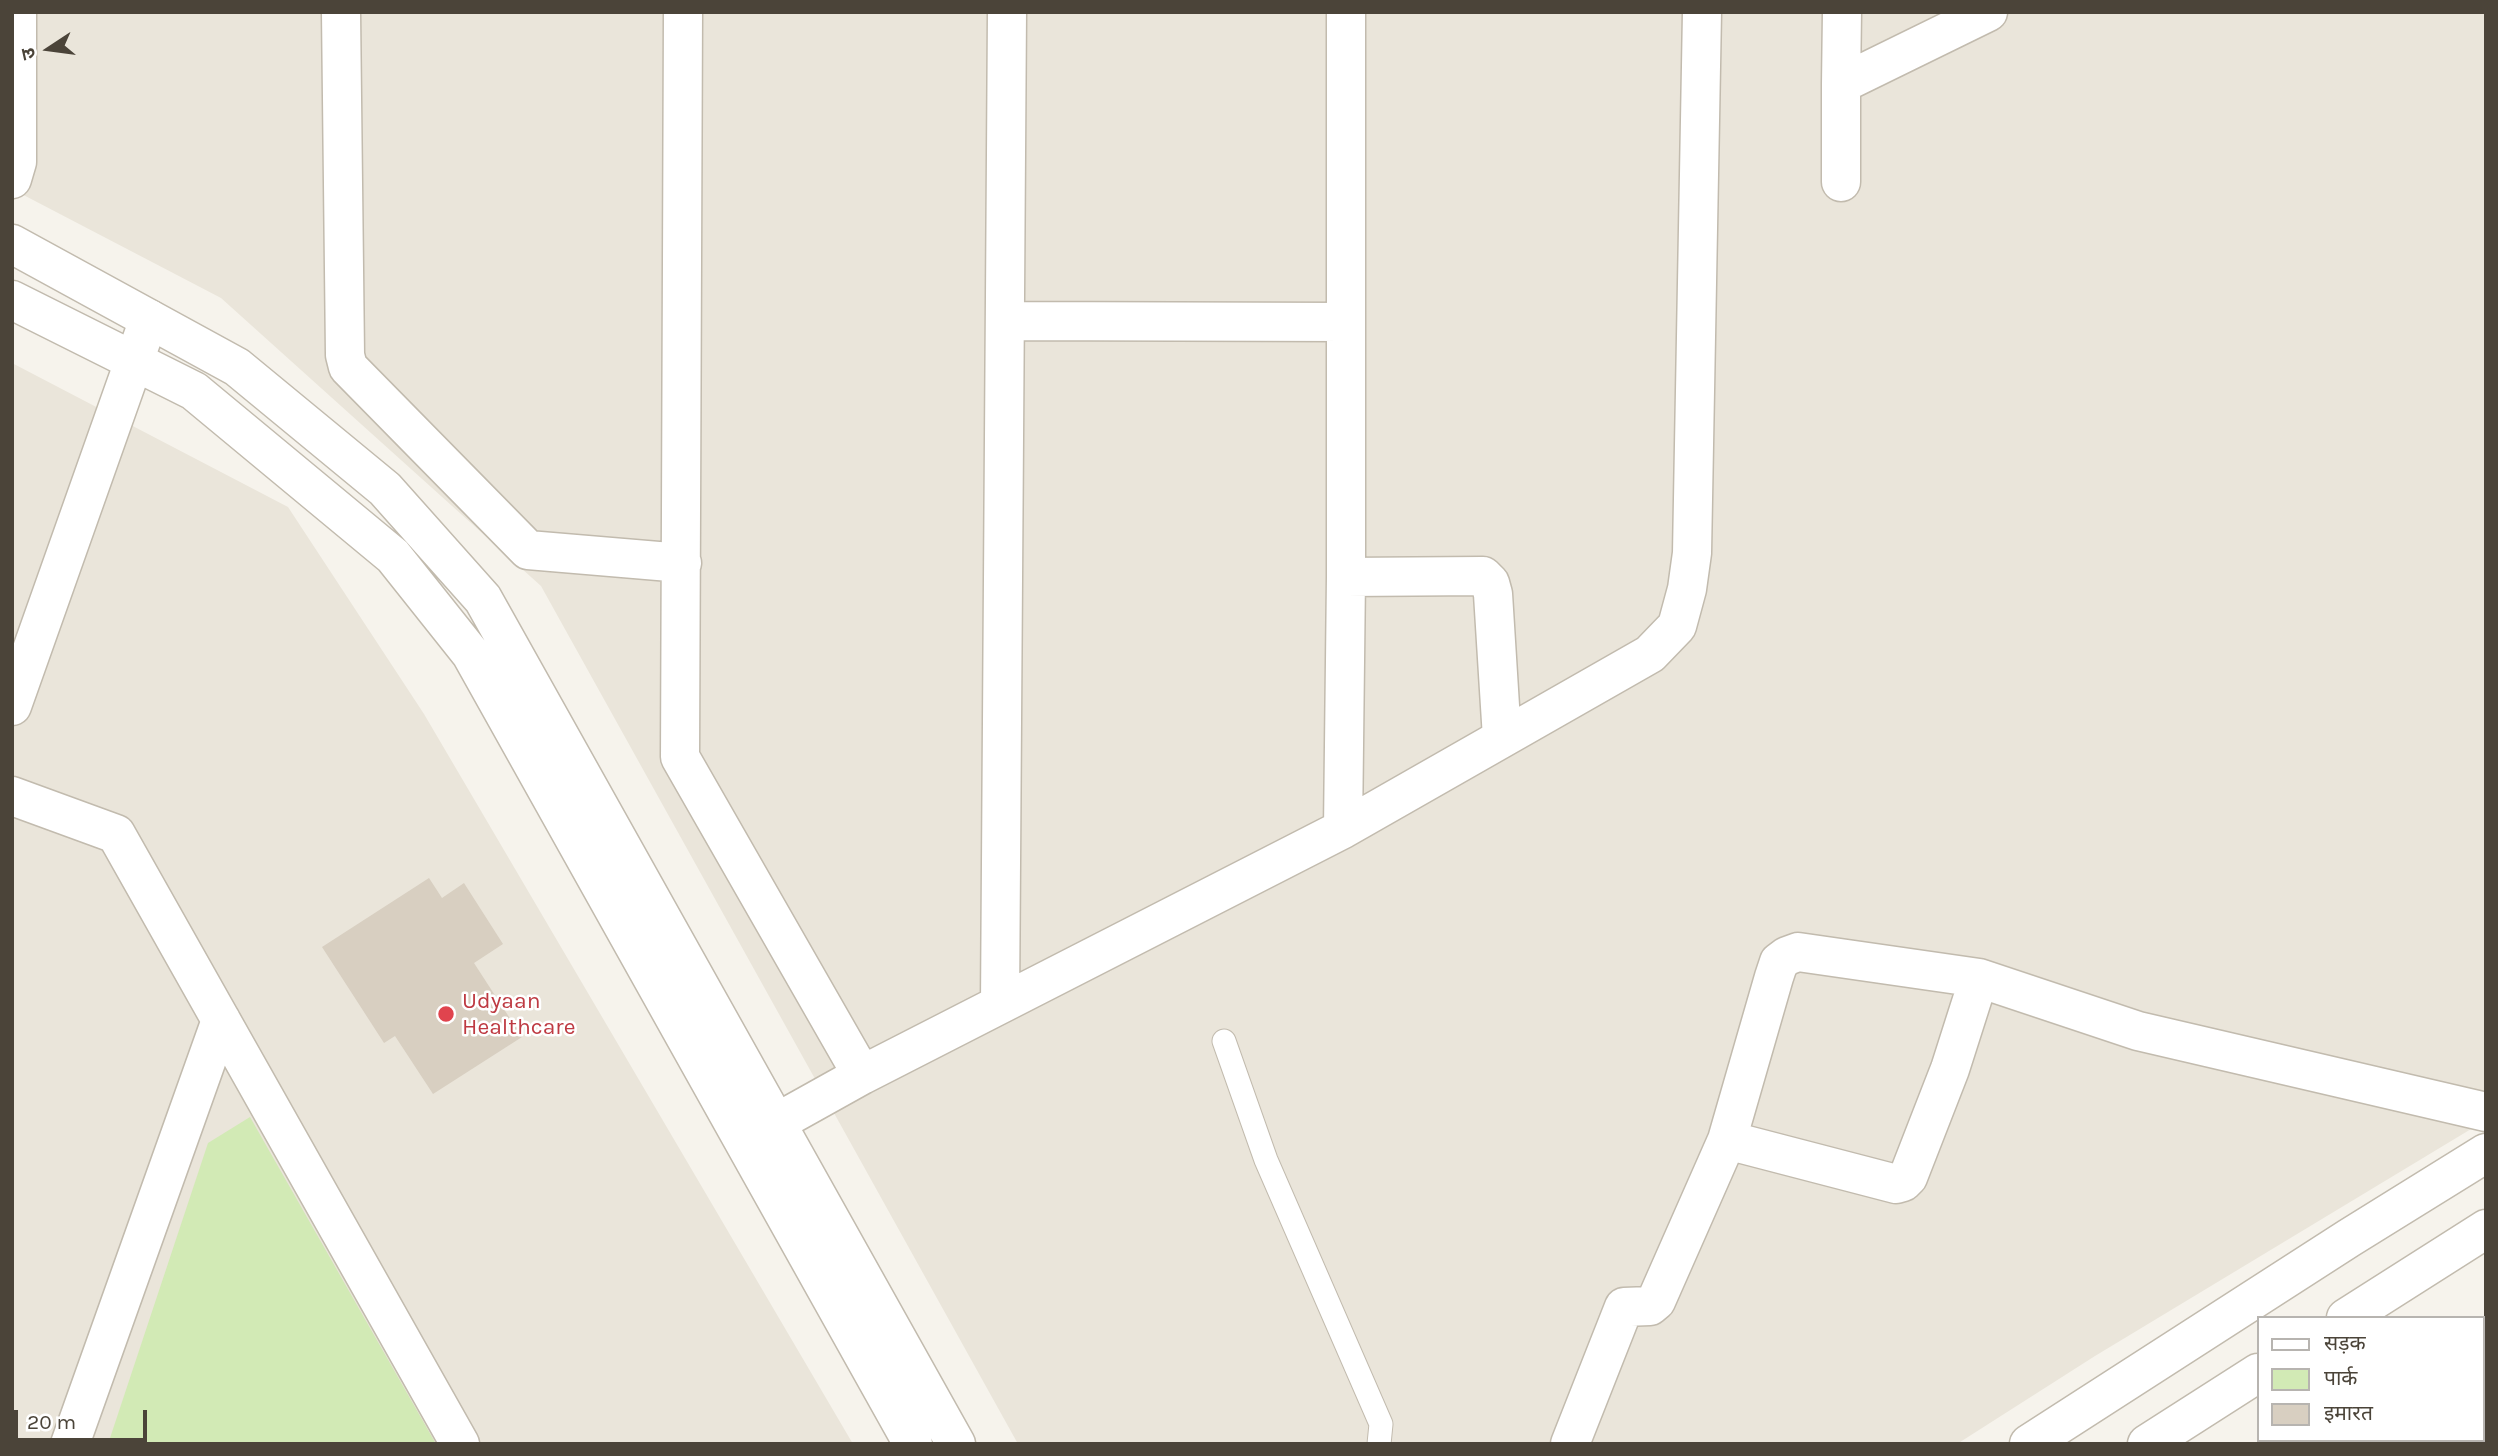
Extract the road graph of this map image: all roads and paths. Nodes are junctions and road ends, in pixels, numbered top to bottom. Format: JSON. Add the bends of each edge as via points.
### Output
{"nodes":[{"id":1,"x":17,"y":12,"type":"edge"},
{"id":2,"x":341,"y":12,"type":"edge"},
{"id":3,"x":683,"y":12,"type":"edge"},
{"id":4,"x":1007,"y":12,"type":"edge"},
{"id":5,"x":1346,"y":12,"type":"edge"},
{"id":6,"x":1702,"y":12,"type":"edge"},
{"id":7,"x":1842,"y":12,"type":"edge"},
{"id":8,"x":1988,"y":12,"type":"edge"},
{"id":9,"x":1841,"y":84,"type":"junction"},
{"id":10,"x":12,"y":178,"type":"edge"},
{"id":11,"x":1840,"y":182,"type":"dead end"},
{"id":12,"x":12,"y":244,"type":"edge"},
{"id":13,"x":12,"y":300,"type":"edge"},
{"id":14,"x":149,"y":319,"type":"junction"},
{"id":15,"x":1006,"y":321,"type":"junction"},
{"id":16,"x":1345,"y":323,"type":"junction"},
{"id":17,"x":133,"y":361,"type":"junction"},
{"id":18,"x":682,"y":563,"type":"junction"},
{"id":19,"x":1346,"y":576,"type":"junction"},
{"id":20,"x":12,"y":706,"type":"edge"},
{"id":21,"x":1502,"y":738,"type":"junction"},
{"id":22,"x":12,"y":796,"type":"edge"},
{"id":23,"x":1343,"y":829,"type":"junction"},
{"id":24,"x":1979,"y":978,"type":"junction"},
{"id":25,"x":1000,"y":1003,"type":"junction"},
{"id":26,"x":221,"y":1020,"type":"junction"},
{"id":27,"x":1224,"y":1041,"type":"dead end"},
{"id":28,"x":862,"y":1075,"type":"junction"},
{"id":29,"x":2486,"y":1112,"type":"edge"},
{"id":30,"x":776,"y":1122,"type":"junction"},
{"id":31,"x":1727,"y":1140,"type":"junction"},
{"id":32,"x":744,"y":1141,"type":"junction"},
{"id":33,"x":2486,"y":1153,"type":"edge"},
{"id":34,"x":2486,"y":1229,"type":"edge"},
{"id":35,"x":2349,"y":1316,"type":"edge"},
{"id":36,"x":2256,"y":1374,"type":"edge"},
{"id":37,"x":70,"y":1444,"type":"edge"},
{"id":38,"x":460,"y":1444,"type":"edge"},
{"id":39,"x":913,"y":1444,"type":"edge"},
{"id":40,"x":956,"y":1444,"type":"edge"},
{"id":41,"x":1379,"y":1444,"type":"edge"},
{"id":42,"x":1570,"y":1444,"type":"edge"},
{"id":43,"x":2029,"y":1444,"type":"edge"},
{"id":44,"x":2147,"y":1444,"type":"edge"}],
"edges":[{"from":1,"to":10,"type":"street","via":[[17,162]]},
{"from":2,"to":18,"type":"street","via":[[348,367],[528,550]]},
{"from":3,"to":18,"type":"street"},
{"from":4,"to":15,"type":"street"},
{"from":5,"to":16,"type":"street"},
{"from":6,"to":21,"type":"street","via":[[1692,553],[1677,626],[1650,654]]},
{"from":7,"to":9,"type":"street"},
{"from":8,"to":9,"type":"street"},
{"from":9,"to":11,"type":"street"},
{"from":12,"to":14,"type":"street"},
{"from":13,"to":17,"type":"street"},
{"from":14,"to":17,"type":"street"},
{"from":14,"to":30,"type":"street","via":[[237,367],[385,489],[483,599]]},
{"from":15,"to":16,"type":"street"},
{"from":15,"to":25,"type":"street"},
{"from":16,"to":19,"type":"street"},
{"from":17,"to":20,"type":"street"},
{"from":17,"to":32,"type":"street","via":[[194,391],[393,556],[471,654]]},
{"from":18,"to":28,"type":"street","via":[[680,757]]},
{"from":19,"to":21,"type":"street","via":[[1483,576],[1490,583]]},
{"from":19,"to":23,"type":"street"},
{"from":21,"to":23,"type":"street"},
{"from":22,"to":26,"type":"street","via":[[116,834]]},
{"from":23,"to":25,"type":"street"},
{"from":24,"to":29,"type":"street","via":[[2138,1031]]},
{"from":24,"to":31,"type":"street","via":[[1798,952],[1787,956],[1779,962],[1774,977]]},
{"from":24,"to":31,"type":"street","via":[[1950,1069],[1903,1181],[1896,1184]]},
{"from":25,"to":28,"type":"street"},
{"from":26,"to":37,"type":"street"},
{"from":26,"to":38,"type":"street"},
{"from":27,"to":41,"type":"lane","via":[[1266,1160],[1381,1424]]},
{"from":28,"to":30,"type":"street"},
{"from":30,"to":32,"type":"street"},
{"from":30,"to":40,"type":"street"},
{"from":31,"to":42,"type":"street","via":[[1656,1301],[1650,1306],[1624,1307]]},
{"from":32,"to":39,"type":"street"},
{"from":33,"to":43,"type":"street"},
{"from":34,"to":35,"type":"street"},
{"from":36,"to":44,"type":"street"}]}
